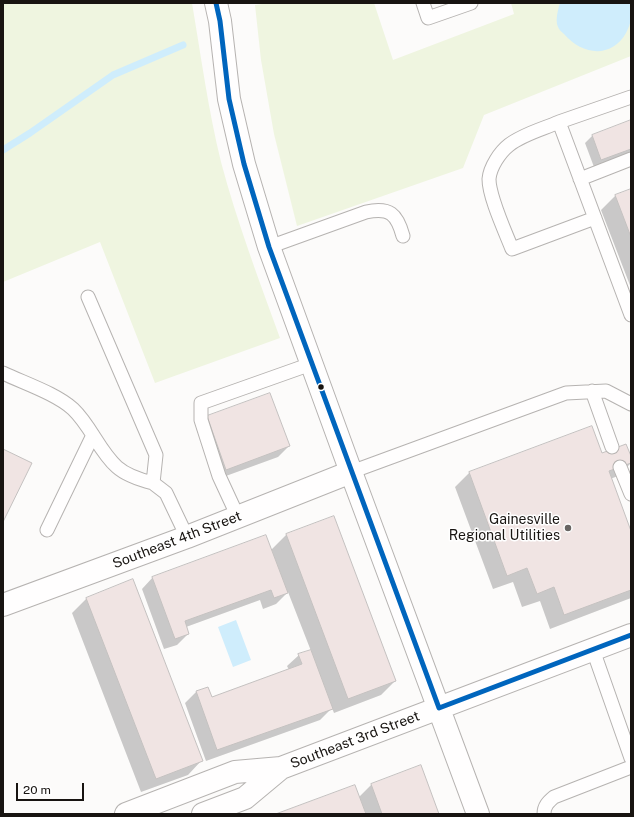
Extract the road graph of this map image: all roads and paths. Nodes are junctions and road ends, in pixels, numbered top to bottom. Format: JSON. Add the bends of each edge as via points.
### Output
{"nodes":[{"id":1,"x":216,"y":3,"type":"edge"},
{"id":2,"x":423,"y":3,"type":"edge"},
{"id":3,"x":471,"y":3,"type":"edge"},
{"id":4,"x":631,"y":97,"type":"edge"},
{"id":5,"x":559,"y":122,"type":"junction"},
{"id":6,"x":631,"y":159,"type":"edge"},
{"id":7,"x":580,"y":179,"type":"junction"},
{"id":8,"x":595,"y":218,"type":"junction"},
{"id":9,"x":403,"y":236,"type":"dead end"},
{"id":10,"x":269,"y":247,"type":"junction"},
{"id":11,"x":88,"y":297,"type":"dead end"},
{"id":12,"x":631,"y":315,"type":"edge"},
{"id":13,"x":311,"y":364,"type":"junction"},
{"id":14,"x":3,"y":373,"type":"edge"},
{"id":15,"x":592,"y":391,"type":"junction"},
{"id":16,"x":631,"y":404,"type":"edge"},
{"id":17,"x":93,"y":435,"type":"junction"},
{"id":18,"x":612,"y":447,"type":"dead end"},
{"id":19,"x":620,"y":467,"type":"dead end"},
{"id":20,"x":350,"y":472,"type":"junction"},
{"id":21,"x":153,"y":483,"type":"junction"},
{"id":22,"x":631,"y":494,"type":"edge"},
{"id":23,"x":238,"y":517,"type":"junction"},
{"id":24,"x":47,"y":530,"type":"dead end"},
{"id":25,"x":187,"y":537,"type":"junction"},
{"id":26,"x":5,"y":600,"type":"edge"},
{"id":27,"x":631,"y":635,"type":"edge"},
{"id":28,"x":593,"y":650,"type":"junction"},
{"id":29,"x":439,"y":708,"type":"junction"},
{"id":30,"x":631,"y":758,"type":"edge"},
{"id":31,"x":631,"y":767,"type":"edge"},
{"id":32,"x":281,"y":768,"type":"junction"},
{"id":33,"x":126,"y":814,"type":"edge"},
{"id":34,"x":203,"y":814,"type":"edge"},
{"id":35,"x":478,"y":814,"type":"edge"},
{"id":36,"x":544,"y":814,"type":"edge"}],
"edges":[{"from":1,"to":10,"type":"street","via":[[229,99],[244,164]]},
{"from":2,"to":3,"type":"lane","via":[[428,18]]},
{"from":4,"to":5,"type":"lane"},
{"from":5,"to":7,"type":"lane"},
{"from":5,"to":8,"type":"lane","via":[[509,144],[493,166],[489,178],[491,194],[512,249]]},
{"from":6,"to":7,"type":"lane"},
{"from":7,"to":8,"type":"lane"},
{"from":8,"to":12,"type":"lane"},
{"from":9,"to":10,"type":"lane","via":[[399,221],[389,212],[378,210]]},
{"from":10,"to":13,"type":"street"},
{"from":11,"to":21,"type":"lane","via":[[156,455]]},
{"from":13,"to":20,"type":"street"},
{"from":13,"to":23,"type":"lane","via":[[201,403],[200,420],[216,469]]},
{"from":14,"to":17,"type":"lane","via":[[60,399],[84,421]]},
{"from":15,"to":16,"type":"lane","via":[[606,391]]},
{"from":15,"to":18,"type":"lane"},
{"from":15,"to":20,"type":"lane","via":[[566,392]]},
{"from":17,"to":21,"type":"lane","via":[[118,468]]},
{"from":17,"to":24,"type":"lane"},
{"from":19,"to":22,"type":"lane"},
{"from":20,"to":23,"type":"street","name":"Southeast 4th Street"},
{"from":20,"to":29,"type":"street"},
{"from":21,"to":25,"type":"lane","via":[[166,493]]},
{"from":23,"to":25,"type":"street","name":"Southeast 4th Street"},
{"from":25,"to":26,"type":"street","name":"Southeast 4th Street"},
{"from":27,"to":28,"type":"street","name":"Southeast 3rd Street"},
{"from":28,"to":29,"type":"street","name":"Southeast 3rd Street"},
{"from":28,"to":30,"type":"lane"},
{"from":29,"to":32,"type":"street","name":"Southeast 3rd Street"},
{"from":29,"to":35,"type":"street"},
{"from":31,"to":36,"type":"lane","via":[[554,797],[547,802]]},
{"from":32,"to":33,"type":"street","name":"Southeast 3rd Street","via":[[236,772]]},
{"from":32,"to":34,"type":"street","name":"Southeast 3rd Street","via":[[245,798]]}]}
